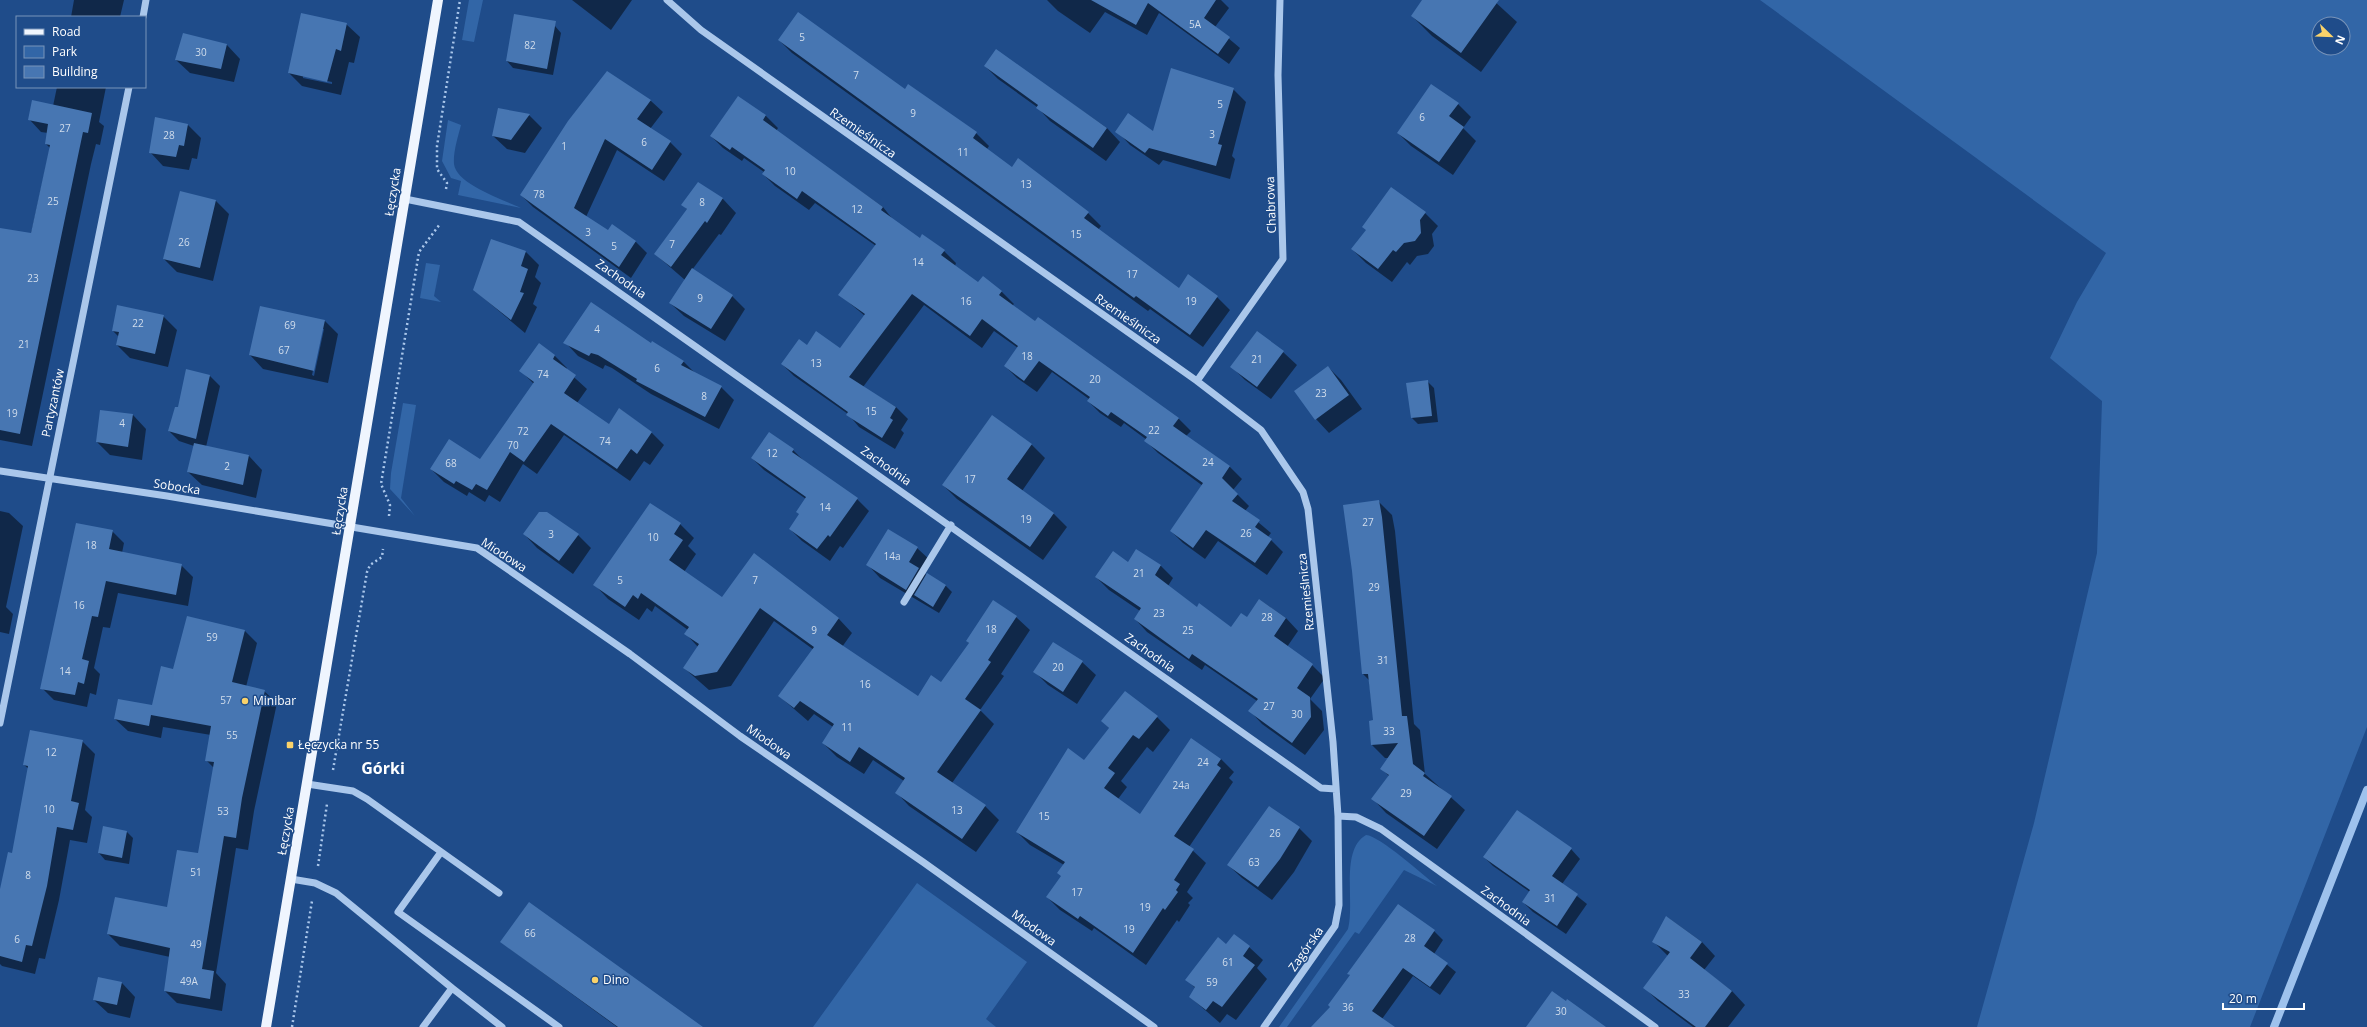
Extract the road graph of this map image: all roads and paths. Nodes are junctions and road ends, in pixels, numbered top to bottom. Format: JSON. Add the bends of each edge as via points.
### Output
{"nodes":[{"id":1,"x":146,"y":0,"type":"edge"},
{"id":2,"x":438,"y":0,"type":"edge"},
{"id":3,"x":460,"y":0,"type":"edge"},
{"id":4,"x":667,"y":0,"type":"edge"},
{"id":5,"x":1280,"y":0,"type":"edge"},
{"id":6,"x":143,"y":16,"type":"edge"},
{"id":7,"x":129,"y":88,"type":"edge"},
{"id":8,"x":446,"y":190,"type":"dead end"},
{"id":9,"x":405,"y":199,"type":"junction"},
{"id":10,"x":441,"y":219,"type":"dead end"},
{"id":11,"x":1197,"y":381,"type":"junction"},
{"id":12,"x":0,"y":471,"type":"edge"},
{"id":13,"x":49,"y":479,"type":"junction"},
{"id":14,"x":389,"y":512,"type":"dead end"},
{"id":15,"x":951,"y":525,"type":"junction"},
{"id":16,"x":350,"y":526,"type":"junction"},
{"id":17,"x":383,"y":549,"type":"dead end"},
{"id":18,"x":904,"y":602,"type":"dead end"},
{"id":19,"x":0,"y":723,"type":"edge"},
{"id":20,"x":334,"y":766,"type":"dead end"},
{"id":21,"x":307,"y":784,"type":"junction"},
{"id":22,"x":1336,"y":789,"type":"junction"},
{"id":23,"x":1337,"y":803,"type":"joint"},
{"id":24,"x":326,"y":811,"type":"dead end"},
{"id":25,"x":1338,"y":816,"type":"junction"},
{"id":26,"x":442,"y":852,"type":"junction"},
{"id":27,"x":318,"y":862,"type":"dead end"},
{"id":28,"x":291,"y":879,"type":"junction"},
{"id":29,"x":499,"y":893,"type":"dead end"},
{"id":30,"x":312,"y":901,"type":"dead end"},
{"id":31,"x":452,"y":988,"type":"junction"},
{"id":32,"x":266,"y":1027,"type":"edge"},
{"id":33,"x":292,"y":1027,"type":"edge"},
{"id":34,"x":423,"y":1027,"type":"edge"},
{"id":35,"x":502,"y":1027,"type":"edge"},
{"id":36,"x":559,"y":1027,"type":"edge"},
{"id":37,"x":1154,"y":1027,"type":"edge"},
{"id":38,"x":1264,"y":1027,"type":"edge"},
{"id":39,"x":1655,"y":1027,"type":"edge"}],
"edges":[{"from":1,"to":6,"type":"street"},
{"from":2,"to":9,"type":"main road","name":"Łęczycka"},
{"from":3,"to":8,"type":"path","via":[[437,146],[437,170],[447,183]]},
{"from":4,"to":11,"type":"street","name":"Rzemieślnicza","via":[[701,30],[834,126]]},
{"from":5,"to":11,"type":"street","name":"Chabrowa","via":[[1278,75],[1283,259]]},
{"from":7,"to":13,"type":"street","name":"Partyzantów"},
{"from":9,"to":15,"type":"street","name":"Zachodnia","via":[[519,222]]},
{"from":9,"to":16,"type":"main road","name":"Łęczycka"},
{"from":10,"to":14,"type":"path","via":[[439,227],[419,252],[381,484],[390,505]]},
{"from":11,"to":22,"type":"street","name":"Rzemieślnicza","via":[[1261,430],[1303,492],[1308,509],[1327,676]]},
{"from":12,"to":13,"type":"street","name":"Sobocka"},
{"from":13,"to":16,"type":"street","name":"Sobocka"},
{"from":13,"to":19,"type":"street","name":"Partyzantów"},
{"from":15,"to":18,"type":"street"},
{"from":15,"to":22,"type":"street","name":"Zachodnia","via":[[1321,788]]},
{"from":16,"to":21,"type":"main road","name":"Łęczycka"},
{"from":16,"to":37,"type":"street","name":"Miodowa","via":[[477,548]]},
{"from":17,"to":20,"type":"path","via":[[382,557],[370,564],[367,572]]},
{"from":21,"to":26,"type":"street","via":[[353,791]]},
{"from":21,"to":28,"type":"main road","name":"Łęczycka"},
{"from":22,"to":23,"type":"street","name":"Rzemieślnicza"},
{"from":23,"to":25,"type":"street","name":"Zagórska"},
{"from":24,"to":27,"type":"path"},
{"from":25,"to":38,"type":"street","name":"Zagórska","via":[[1339,905],[1335,926]]},
{"from":25,"to":39,"type":"street","name":"Zachodnia","via":[[1356,817],[1381,829]]},
{"from":26,"to":29,"type":"street"},
{"from":26,"to":36,"type":"street","via":[[398,912]]},
{"from":28,"to":31,"type":"street","via":[[315,883],[336,893]]},
{"from":28,"to":32,"type":"main road","name":"Łęczycka"},
{"from":30,"to":33,"type":"path"},
{"from":31,"to":34,"type":"street"},
{"from":31,"to":35,"type":"street"}]}
